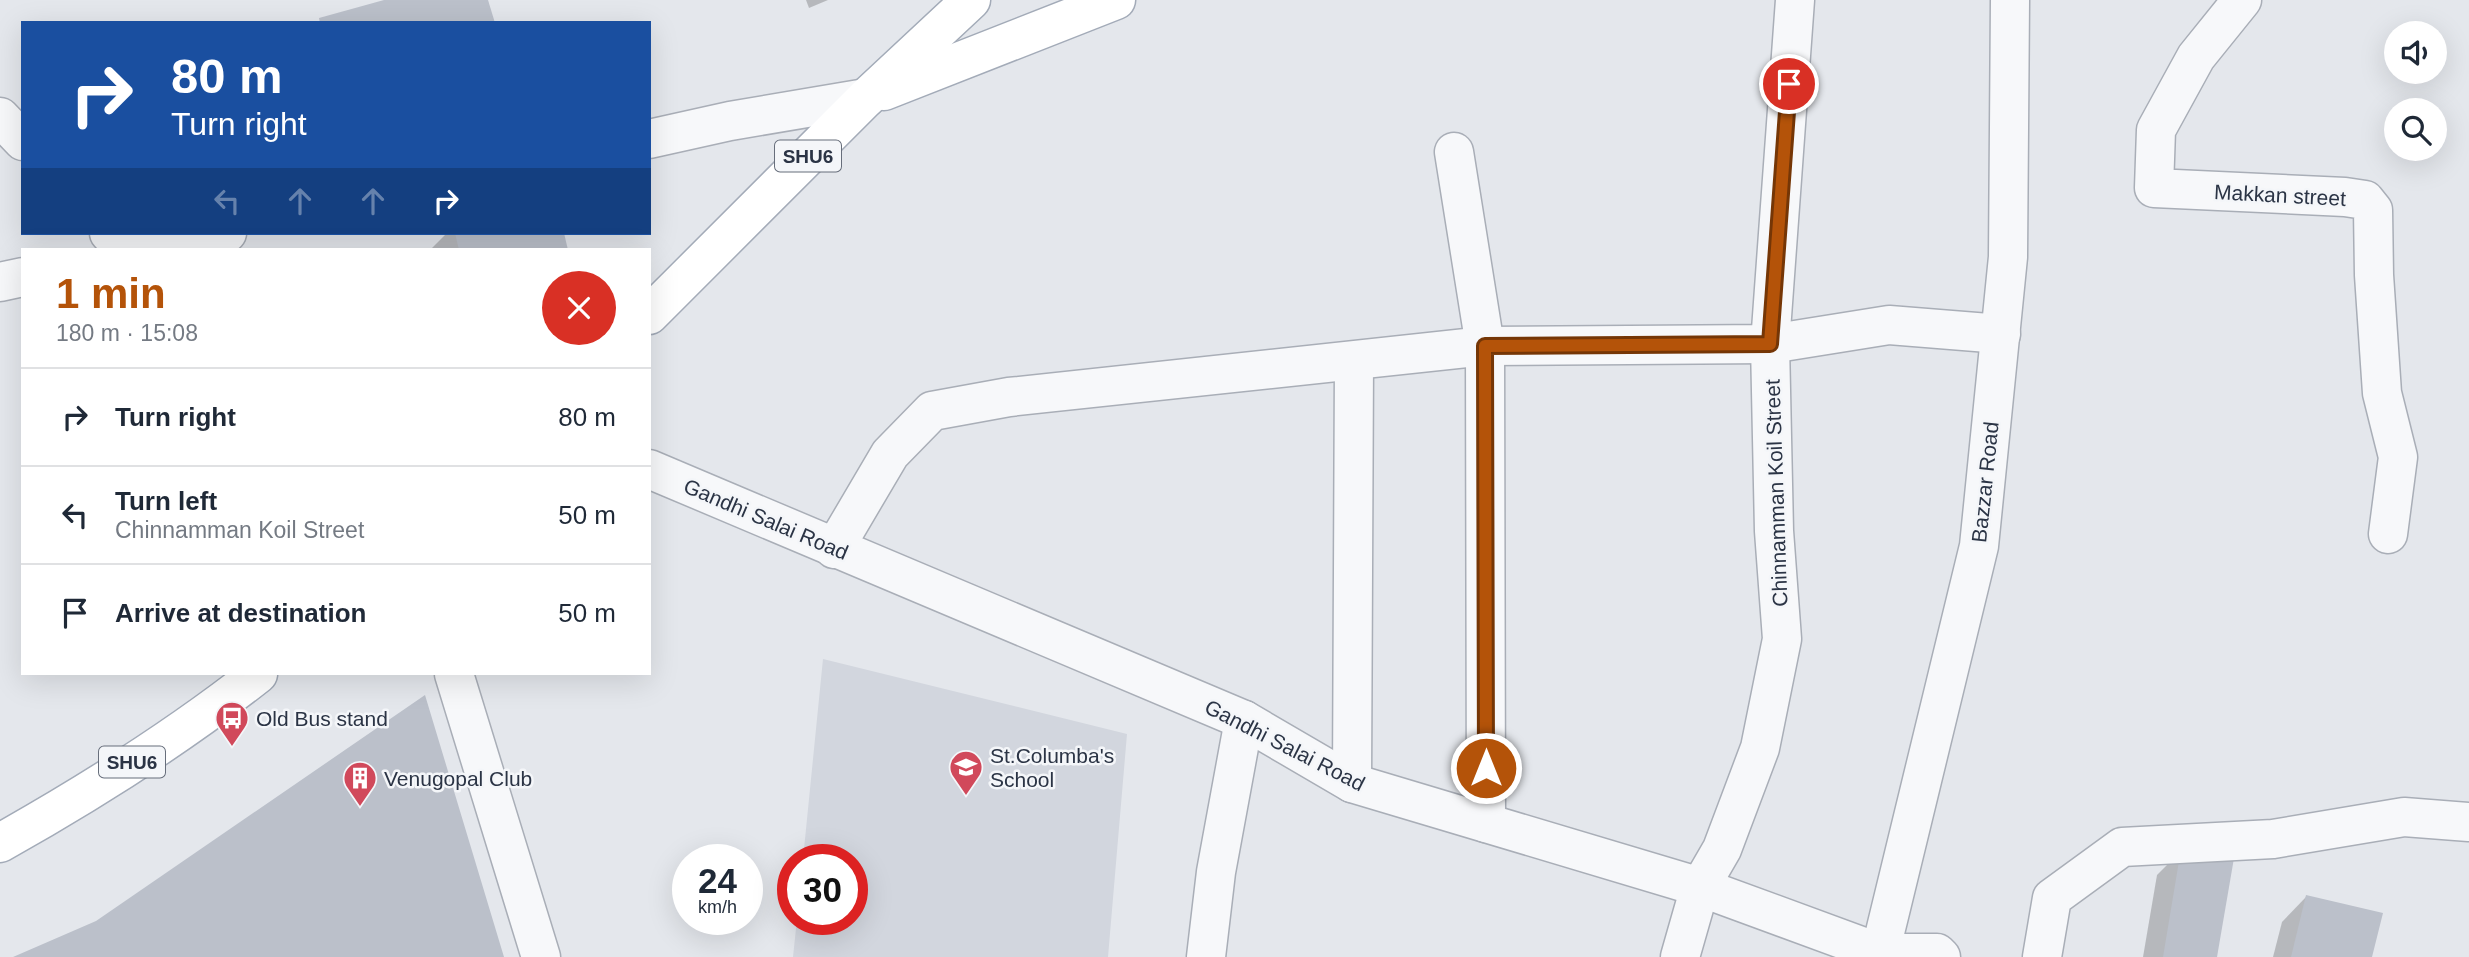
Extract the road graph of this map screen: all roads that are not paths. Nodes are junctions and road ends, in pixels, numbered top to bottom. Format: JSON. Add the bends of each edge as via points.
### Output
{"nodes":[{"id":1,"x":971,"y":0,"type":"edge"},
{"id":2,"x":1116,"y":0,"type":"edge"},
{"id":3,"x":1795,"y":0,"type":"edge"},
{"id":4,"x":2010,"y":0,"type":"edge"},
{"id":5,"x":2242,"y":0,"type":"edge"},
{"id":6,"x":866,"y":98,"type":"junction"},
{"id":7,"x":0,"y":117,"type":"edge"},
{"id":8,"x":21,"y":139,"type":"edge"},
{"id":9,"x":651,"y":139,"type":"edge"},
{"id":10,"x":1454,"y":152,"type":"dead end"},
{"id":11,"x":111,"y":235,"type":"edge"},
{"id":12,"x":218,"y":235,"type":"edge"},
{"id":13,"x":123,"y":248,"type":"edge"},
{"id":14,"x":157,"y":248,"type":"edge"},
{"id":15,"x":21,"y":277,"type":"edge"},
{"id":16,"x":0,"y":282,"type":"edge"},
{"id":17,"x":651,"y":313,"type":"edge"},
{"id":18,"x":2001,"y":334,"type":"junction"},
{"id":19,"x":1770,"y":344,"type":"junction"},
{"id":20,"x":1485,"y":346,"type":"junction"},
{"id":21,"x":1354,"y":361,"type":"junction"},
{"id":22,"x":651,"y":470,"type":"edge"},
{"id":23,"x":2388,"y":534,"type":"dead end"},
{"id":24,"x":834,"y":549,"type":"junction"},
{"id":25,"x":257,"y":675,"type":"edge"},
{"id":26,"x":454,"y":675,"type":"edge"},
{"id":27,"x":1244,"y":720,"type":"junction"},
{"id":28,"x":1352,"y":783,"type":"junction"},
{"id":29,"x":2469,"y":822,"type":"edge"},
{"id":30,"x":1486,"y":823,"type":"junction"},
{"id":31,"x":0,"y":843,"type":"edge"},
{"id":32,"x":1700,"y":887,"type":"junction"},
{"id":33,"x":1880,"y":953,"type":"junction"},
{"id":34,"x":541,"y":957,"type":"edge"},
{"id":35,"x":1206,"y":957,"type":"edge"},
{"id":36,"x":1679,"y":957,"type":"edge"},
{"id":37,"x":1941,"y":957,"type":"edge"},
{"id":38,"x":2042,"y":957,"type":"edge"}],
"edges":[{"from":1,"to":6,"type":"main road","number":"SHU6"},
{"from":2,"to":6,"type":"main road"},
{"from":3,"to":19,"type":"street","name":"Chinnamman Koil Street"},
{"from":4,"to":18,"type":"street","name":"Bazzar Road","via":[[2008,257]]},
{"from":5,"to":23,"type":"street","name":"Makkan street","via":[[2196,57],[2156,130],[2154,188],[2344,197],[2365,200],[2373,210],[2382,393],[2398,457]]},
{"from":6,"to":9,"type":"street"},
{"from":6,"to":17,"type":"main road","number":"SHU6"},
{"from":7,"to":8,"type":"street"},
{"from":10,"to":20,"type":"street"},
{"from":11,"to":13,"type":"street"},
{"from":12,"to":14,"type":"street"},
{"from":15,"to":16,"type":"street"},
{"from":18,"to":19,"type":"street","via":[[1889,325]]},
{"from":18,"to":33,"type":"street","name":"Bazzar Road","via":[[1979,546]]},
{"from":19,"to":20,"type":"street"},
{"from":19,"to":32,"type":"street","name":"Chinnamman Koil Street","via":[[1774,531],[1782,639],[1760,748],[1722,849]]},
{"from":20,"to":21,"type":"street"},
{"from":20,"to":30,"type":"street"},
{"from":21,"to":24,"type":"street","via":[[1009,397],[933,411],[890,454]]},
{"from":21,"to":28,"type":"street"},
{"from":22,"to":24,"type":"street","name":"Gandhi Salai Road"},
{"from":24,"to":27,"type":"street","name":"Gandhi Salai Road"},
{"from":25,"to":31,"type":"main road","number":"SHU6","via":[[68,804]]},
{"from":26,"to":34,"type":"street"},
{"from":27,"to":28,"type":"street","name":"Gandhi Salai Road"},
{"from":27,"to":35,"type":"street","via":[[1216,872]]},
{"from":28,"to":30,"type":"street","name":"Gandhi Salai Road"},
{"from":29,"to":38,"type":"street","via":[[2404,817],[2273,839],[2122,847],[2052,898]]},
{"from":30,"to":32,"type":"street","name":"Gandhi Salai Road"},
{"from":32,"to":33,"type":"street","name":"Gandhi Salai Road"},
{"from":32,"to":36,"type":"street","name":"Chinnamman Koil Street"},
{"from":33,"to":37,"type":"street","name":"Gandhi Salai Road","via":[[1937,953]]}]}
